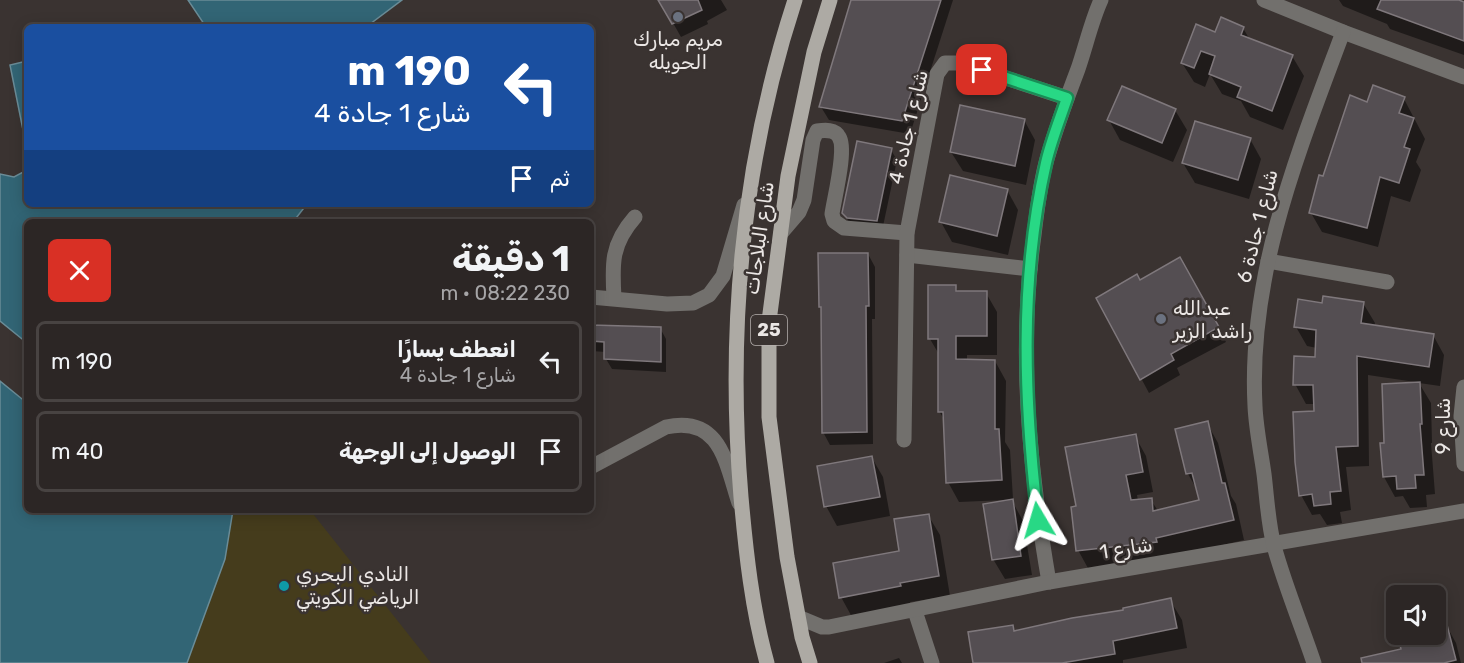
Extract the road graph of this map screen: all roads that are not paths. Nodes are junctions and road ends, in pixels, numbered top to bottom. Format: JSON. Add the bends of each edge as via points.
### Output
{"nodes":[{"id":1,"x":795,"y":0,"type":"edge"},
{"id":2,"x":830,"y":0,"type":"edge"},
{"id":3,"x":1101,"y":0,"type":"edge"},
{"id":4,"x":1264,"y":0,"type":"edge"},
{"id":5,"x":1293,"y":5,"type":"edge"},
{"id":6,"x":1343,"y":32,"type":"junction"},
{"id":7,"x":1464,"y":77,"type":"edge"},
{"id":8,"x":1067,"y":98,"type":"junction"},
{"id":9,"x":749,"y":190,"type":"junction"},
{"id":10,"x":635,"y":217,"type":"dead end"},
{"id":11,"x":781,"y":233,"type":"junction"},
{"id":12,"x":907,"y":233,"type":"junction"},
{"id":13,"x":907,"y":255,"type":"junction"},
{"id":14,"x":1268,"y":261,"type":"junction"},
{"id":15,"x":1030,"y":269,"type":"junction"},
{"id":16,"x":1387,"y":282,"type":"dead end"},
{"id":17,"x":594,"y":297,"type":"edge"},
{"id":18,"x":614,"y":298,"type":"junction"},
{"id":19,"x":1464,"y":387,"type":"edge"},
{"id":20,"x":904,"y":440,"type":"dead end"},
{"id":21,"x":1464,"y":464,"type":"edge"},
{"id":22,"x":594,"y":465,"type":"edge"},
{"id":23,"x":1464,"y":511,"type":"edge"},
{"id":24,"x":742,"y":514,"type":"junction"},
{"id":25,"x":1274,"y":545,"type":"junction"},
{"id":26,"x":1049,"y":582,"type":"junction"},
{"id":27,"x":915,"y":611,"type":"junction"},
{"id":28,"x":798,"y":617,"type":"junction"},
{"id":29,"x":766,"y":663,"type":"edge"},
{"id":30,"x":810,"y":663,"type":"edge"},
{"id":31,"x":932,"y":663,"type":"edge"},
{"id":32,"x":1314,"y":663,"type":"edge"}],
"edges":[{"from":1,"to":9,"type":"main road","name":"شارع البلاجات","number":"25","via":[[770,90]]},
{"from":2,"to":11,"type":"main road","name":"شارع البلاجات","number":"25","via":[[799,119]]},
{"from":3,"to":8,"type":"street"},
{"from":4,"to":5,"type":"street"},
{"from":5,"to":6,"type":"street"},
{"from":6,"to":7,"type":"street"},
{"from":6,"to":14,"type":"street","name":"شارع 1 جادة 6","via":[[1289,177]]},
{"from":8,"to":12,"type":"street","name":"شارع 1 جادة 4","via":[[960,63],[945,63],[937,74]]},
{"from":8,"to":15,"type":"street","via":[[1047,160]]},
{"from":9,"to":18,"type":"street","via":[[723,276],[709,295],[693,303],[675,304]]},
{"from":9,"to":24,"type":"main road","name":"شارع البلاجات","number":"25","via":[[735,352]]},
{"from":10,"to":18,"type":"street","via":[[614,252]]},
{"from":11,"to":12,"type":"street","via":[[799,212],[813,140],[818,131],[826,129],[841,139],[834,221],[844,228]]},
{"from":11,"to":28,"type":"main road","name":"شارع البلاجات","number":"25","via":[[769,321],[769,417]]},
{"from":12,"to":13,"type":"street","name":"شارع 1 جادة 4"},
{"from":13,"to":15,"type":"street"},
{"from":13,"to":20,"type":"street","name":"شارع 1 جادة 4"},
{"from":14,"to":16,"type":"street"},
{"from":14,"to":25,"type":"street","name":"شارع 1 جادة 6","via":[[1256,342],[1255,407]]},
{"from":15,"to":26,"type":"street","via":[[1027,395],[1037,510]]},
{"from":17,"to":18,"type":"street"},
{"from":19,"to":21,"type":"street","name":"شارع 9"},
{"from":22,"to":24,"type":"street","via":[[666,427],[694,427],[707,432],[720,446]]},
{"from":23,"to":25,"type":"street","name":"شارع 1"},
{"from":24,"to":29,"type":"main road","name":"شارع البلاجات","number":"25","via":[[750,585]]},
{"from":25,"to":26,"type":"street","name":"شارع 1"},
{"from":25,"to":32,"type":"street","name":"شارع 1 جادة 6"},
{"from":26,"to":27,"type":"street","name":"شارع 1"},
{"from":27,"to":28,"type":"street","name":"شارع 1","via":[[830,627]]},
{"from":27,"to":31,"type":"street"},
{"from":28,"to":30,"type":"main road","name":"شارع البلاجات","number":"25"}]}
